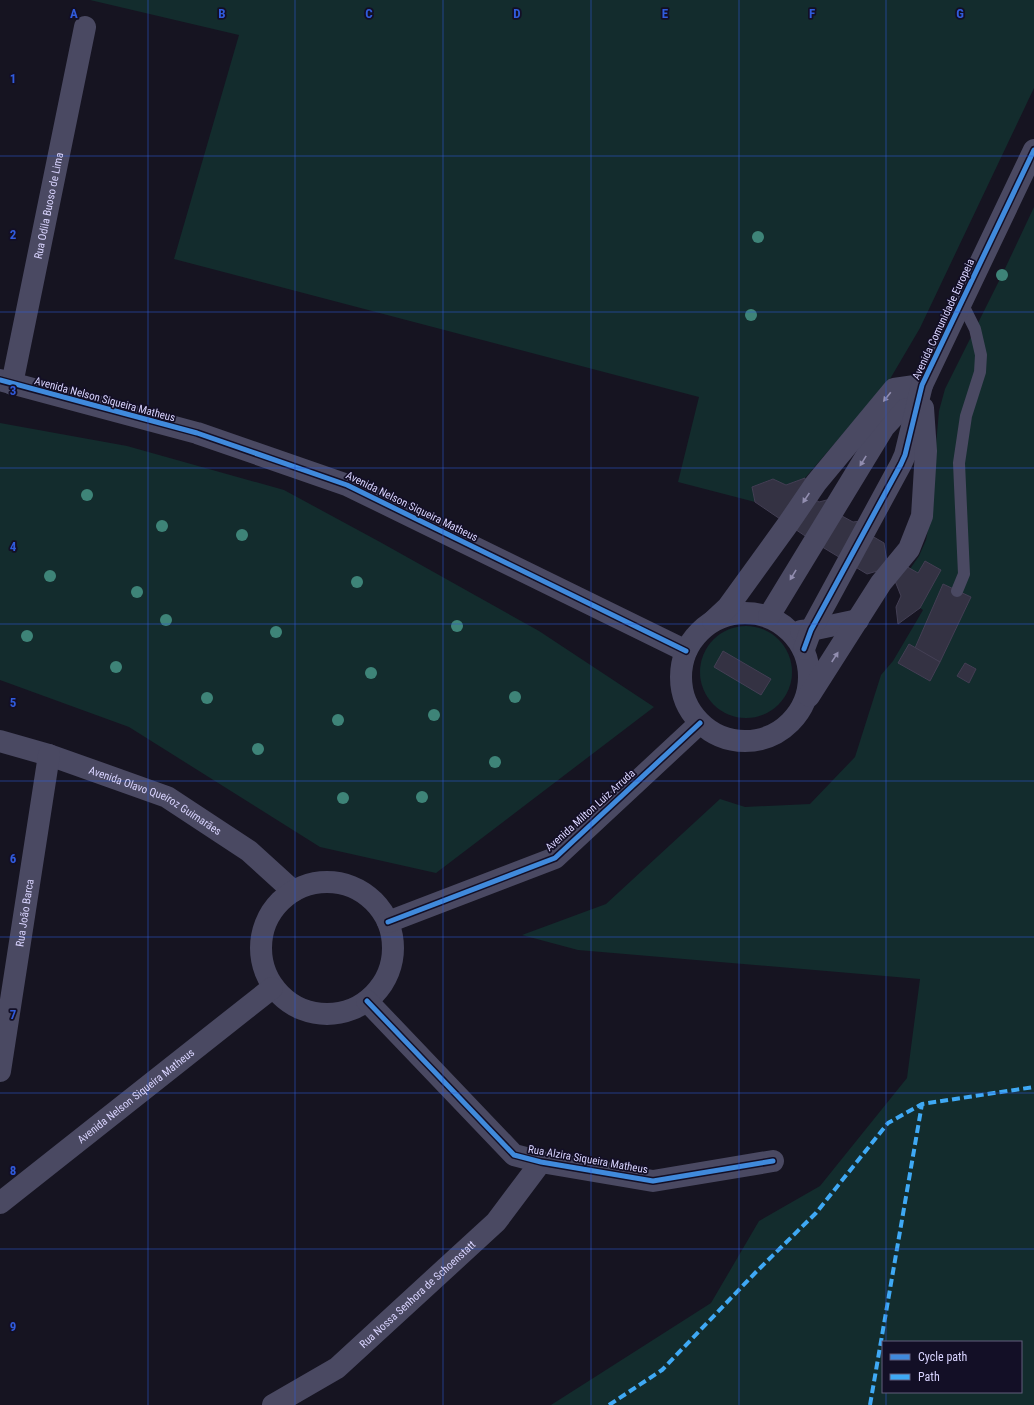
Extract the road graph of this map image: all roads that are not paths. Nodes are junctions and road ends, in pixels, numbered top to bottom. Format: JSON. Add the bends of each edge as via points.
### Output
{"nodes":[{"id":1,"x":85,"y":27,"type":"dead end"},
{"id":2,"x":1034,"y":150,"type":"edge"},
{"id":3,"x":962,"y":303,"type":"junction"},
{"id":4,"x":6,"y":382,"type":"edge"},
{"id":5,"x":922,"y":385,"type":"junction"},
{"id":6,"x":884,"y":427,"type":"junction"},
{"id":7,"x":901,"y":464,"type":"junction"},
{"id":8,"x":924,"y":476,"type":"junction"},
{"id":9,"x":957,"y":591,"type":"dead end"},
{"id":10,"x":769,"y":616,"type":"junction"},
{"id":11,"x":858,"y":620,"type":"junction"},
{"id":12,"x":711,"y":623,"type":"junction"},
{"id":13,"x":802,"y":637,"type":"junction"},
{"id":14,"x":686,"y":650,"type":"junction"},
{"id":15,"x":806,"y":701,"type":"junction"},
{"id":16,"x":700,"y":723,"type":"junction"},
{"id":17,"x":0,"y":741,"type":"edge"},
{"id":18,"x":49,"y":755,"type":"junction"},
{"id":19,"x":293,"y":891,"type":"junction"},
{"id":20,"x":388,"y":922,"type":"junction"},
{"id":21,"x":272,"y":988,"type":"junction"},
{"id":22,"x":367,"y":1001,"type":"junction"},
{"id":23,"x":0,"y":1071,"type":"edge"},
{"id":24,"x":773,"y":1161,"type":"dead end"},
{"id":25,"x":542,"y":1162,"type":"junction"},
{"id":26,"x":0,"y":1203,"type":"edge"},
{"id":27,"x":273,"y":1405,"type":"edge"}],
"edges":[{"from":1,"to":4,"type":"street","name":"Rua Odila Buoso de Lima"},
{"from":2,"to":3,"type":"street","name":"Avenida Comunidade Europeia"},
{"from":3,"to":5,"type":"street","name":"Avenida Comunidade Europeia"},
{"from":3,"to":9,"type":"lane","via":[[975,329],[981,355],[980,372],[966,416],[959,463],[964,574]]},
{"from":4,"to":14,"type":"street","name":"Avenida Nelson Siqueira Matheus","via":[[197,433],[348,485]]},
{"from":5,"to":6,"type":"street","name":"Avenida Comunidade Europeia"},
{"from":5,"to":7,"type":"street","name":"Avenida Comunidade Europeia"},
{"from":5,"to":8,"type":"street","name":"Avenida Comunidade Europeia","via":[[926,451]]},
{"from":5,"to":12,"type":"street","name":"Avenida Comunidade Europeia","one_way":true,"via":[[894,389],[816,483],[728,607]]},
{"from":6,"to":7,"type":"street","via":[[885,448]]},
{"from":6,"to":10,"type":"street","name":"Avenida Comunidade Europeia","one_way":true},
{"from":7,"to":8,"type":"street","via":[[910,471]]},
{"from":7,"to":13,"type":"street","name":"Avenida Comunidade Europeia"},
{"from":8,"to":11,"type":"street","name":"Avenida Comunidade Europeia","via":[[922,516],[909,549],[881,584]]},
{"from":10,"to":12,"type":"street","via":[[744,613]]},
{"from":10,"to":13,"type":"street"},
{"from":11,"to":13,"type":"street"},
{"from":15,"to":11,"type":"street","name":"Avenida Comunidade Europeia","one_way":true},
{"from":12,"to":14,"type":"street","via":[[696,635]]},
{"from":13,"to":15,"type":"street","via":[[810,678]]},
{"from":14,"to":16,"type":"street","via":[[681,669],[682,689],[688,707]]},
{"from":15,"to":16,"type":"street","via":[[794,719],[778,733],[759,740],[737,741],[717,735]]},
{"from":16,"to":20,"type":"street","name":"Avenida Milton Luiz Arruda","via":[[555,858]]},
{"from":17,"to":18,"type":"street","name":"Avenida Olavo Queiroz Guimarães"},
{"from":18,"to":19,"type":"street","name":"Avenida Olavo Queiroz Guimarães","via":[[167,797],[249,851]]},
{"from":18,"to":23,"type":"street","name":"Rua João Barca"},
{"from":19,"to":20,"type":"street","via":[[314,883],[336,882],[358,889],[376,904]]},
{"from":19,"to":21,"type":"street","via":[[276,906],[264,925],[260,947],[263,970]]},
{"from":20,"to":22,"type":"street","via":[[393,939],[393,957],[380,989]]},
{"from":21,"to":22,"type":"street","via":[[290,1003],[308,1012],[329,1015],[349,1011]]},
{"from":21,"to":26,"type":"street","name":"Avenida Nelson Siqueira Matheus"},
{"from":22,"to":25,"type":"street","name":"Rua Alzira Siqueira Matheus","via":[[514,1155]]},
{"from":24,"to":25,"type":"street","name":"Rua Alzira Siqueira Matheus","via":[[653,1181]]},
{"from":25,"to":27,"type":"street","name":"Rua Nossa Senhora de Schoenstatt","via":[[496,1222],[337,1368]]}]}
